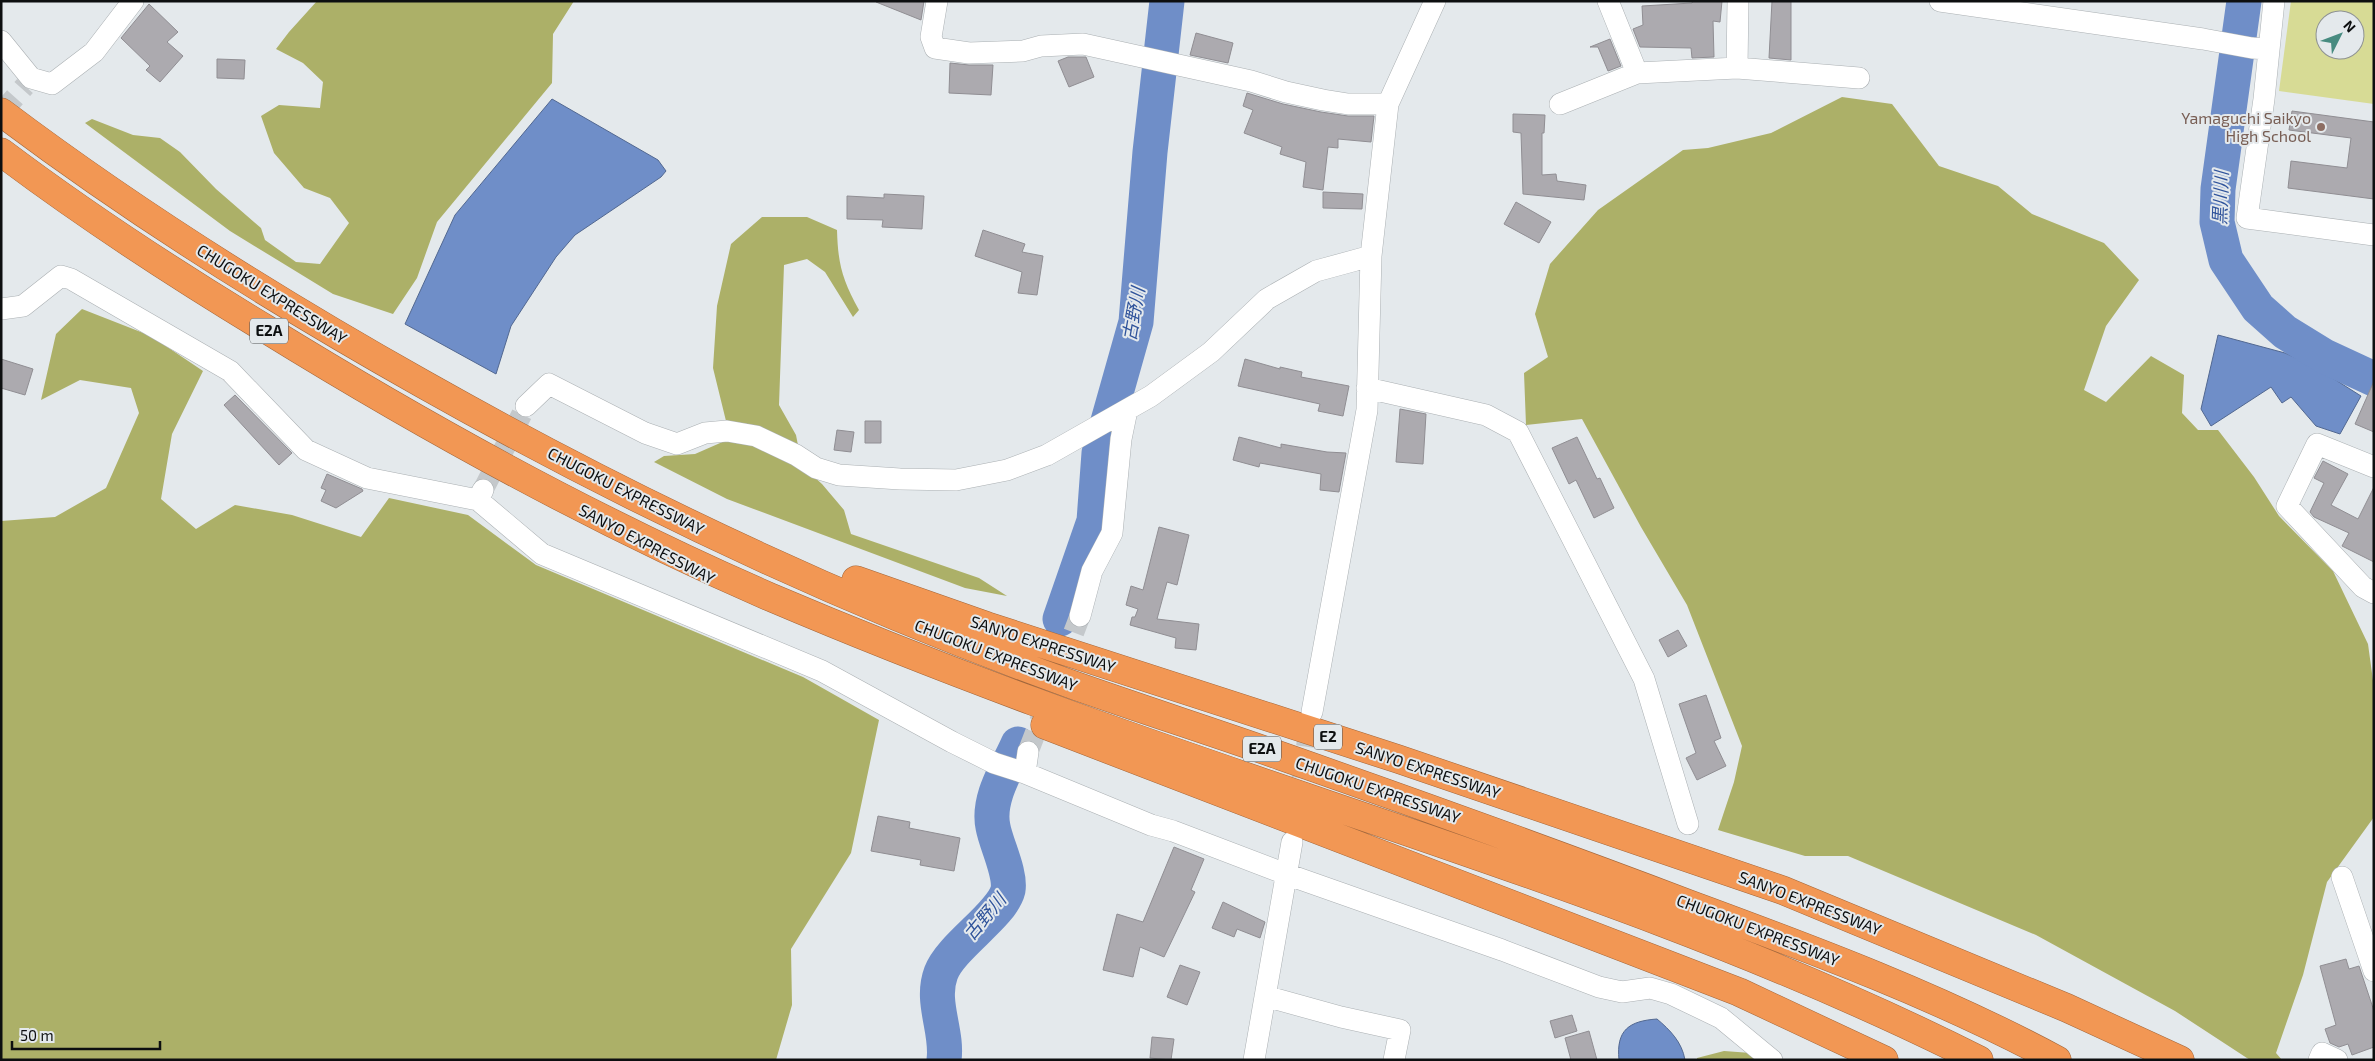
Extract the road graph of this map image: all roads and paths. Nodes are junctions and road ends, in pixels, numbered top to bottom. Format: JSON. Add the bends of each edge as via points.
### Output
{"nodes":[{"id":1,"x":133,"y":1,"type":"edge"},
{"id":2,"x":938,"y":1,"type":"edge"},
{"id":3,"x":1435,"y":1,"type":"edge"},
{"id":4,"x":1608,"y":1,"type":"edge"},
{"id":5,"x":1738,"y":1,"type":"edge"},
{"id":6,"x":1940,"y":1,"type":"edge"},
{"id":7,"x":2274,"y":1,"type":"edge"},
{"id":8,"x":1,"y":42,"type":"edge"},
{"id":9,"x":2261,"y":48,"type":"junction"},
{"id":10,"x":1737,"y":68,"type":"junction"},
{"id":11,"x":1637,"y":73,"type":"junction"},
{"id":12,"x":1858,"y":78,"type":"dead end"},
{"id":13,"x":1388,"y":104,"type":"junction"},
{"id":14,"x":1560,"y":104,"type":"dead end"},
{"id":15,"x":1,"y":112,"type":"edge"},
{"id":16,"x":1,"y":152,"type":"edge"},
{"id":17,"x":2374,"y":235,"type":"edge"},
{"id":18,"x":1371,"y":256,"type":"junction"},
{"id":19,"x":1,"y":309,"type":"edge"},
{"id":20,"x":1367,"y":388,"type":"junction"},
{"id":21,"x":526,"y":406,"type":"tunnel mouth"},
{"id":22,"x":1126,"y":410,"type":"junction"},
{"id":23,"x":477,"y":414,"type":"junction"},
{"id":24,"x":2374,"y":467,"type":"edge"},
{"id":25,"x":549,"y":491,"type":"junction"},
{"id":26,"x":2374,"y":593,"type":"edge"},
{"id":27,"x":1080,"y":616,"type":"tunnel mouth"},
{"id":28,"x":1312,"y":712,"type":"tunnel mouth"},
{"id":29,"x":1028,"y":752,"type":"tunnel mouth"},
{"id":30,"x":1025,"y":773,"type":"junction"},
{"id":31,"x":1688,"y":824,"type":"dead end"},
{"id":32,"x":1292,"y":842,"type":"dead end"},
{"id":33,"x":1286,"y":874,"type":"junction"},
{"id":34,"x":2342,"y":877,"type":"dead end"},
{"id":35,"x":2374,"y":971,"type":"edge"},
{"id":36,"x":1265,"y":996,"type":"junction"},
{"id":37,"x":1254,"y":1060,"type":"edge"},
{"id":38,"x":1394,"y":1060,"type":"edge"},
{"id":39,"x":1772,"y":1060,"type":"edge"},
{"id":40,"x":1884,"y":1060,"type":"edge"},
{"id":41,"x":1979,"y":1060,"type":"edge"},
{"id":42,"x":2057,"y":1060,"type":"edge"},
{"id":43,"x":2180,"y":1060,"type":"edge"},
{"id":44,"x":2319,"y":1060,"type":"edge"},
{"id":45,"x":2337,"y":1060,"type":"edge"}],
"edges":[{"from":1,"to":8,"type":"street","via":[[94,52],[52,84],[28,82]]},
{"from":2,"to":13,"type":"street","via":[[931,37],[935,48],[969,53],[1083,44],[1324,100]]},
{"from":3,"to":13,"type":"street"},
{"from":4,"to":11,"type":"street"},
{"from":5,"to":10,"type":"street"},
{"from":6,"to":9,"type":"street"},
{"from":7,"to":9,"type":"street"},
{"from":9,"to":17,"type":"street","via":[[2247,218]]},
{"from":10,"to":11,"type":"street"},
{"from":10,"to":12,"type":"street"},
{"from":11,"to":14,"type":"street"},
{"from":13,"to":18,"type":"street"},
{"from":15,"to":23,"type":"highway","name":"CHUGOKU EXPRESSWAY","number":"E2A","via":[[123,200],[231,270]]},
{"from":16,"to":25,"type":"highway","name":"CHUGOKU EXPRESSWAY","number":"E2A","via":[[210,295],[415,418]]},
{"from":18,"to":20,"type":"street"},
{"from":18,"to":22,"type":"street","via":[[1316,271],[1268,299],[1211,352],[1151,396]]},
{"from":19,"to":30,"type":"street","via":[[23,306],[61,276],[71,279],[230,371],[306,450],[367,478],[480,495],[542,554],[822,670],[994,763]]},
{"from":20,"to":28,"type":"street","via":[[1367,410]]},
{"from":20,"to":31,"type":"street","via":[[1486,415],[1518,432],[1644,679]]},
{"from":21,"to":22,"type":"street","via":[[549,384],[645,433],[677,444],[705,433],[727,431],[756,436],[816,468],[840,475],[956,480],[1007,470],[1047,455]]},
{"from":22,"to":27,"type":"street","via":[[1112,533],[1092,571]]},
{"from":23,"to":42,"type":"highway","name":"CHUGOKU EXPRESSWAY","number":"E2A","via":[[747,551],[930,630],[1076,686],[1509,836],[1855,966]]},
{"from":23,"to":43,"type":"highway","name":"SANYO EXPRESSWAY","number":"E2","via":[[718,527],[804,560],[988,626],[1398,759],[1782,890],[2067,1008]]},
{"from":24,"to":26,"type":"street","via":[[2317,444],[2287,506],[2363,587]]},
{"from":25,"to":40,"type":"highway","name":"SANYO EXPRESSWAY","via":[[657,551],[889,662],[1030,720],[1739,992]]},
{"from":25,"to":41,"type":"highway","name":"CHUGOKU EXPRESSWAY","number":"E2A","via":[[659,546],[898,650],[1754,957],[1913,1026]]},
{"from":29,"to":30,"type":"street"},
{"from":30,"to":33,"type":"street","via":[[1151,825]]},
{"from":32,"to":33,"type":"street"},
{"from":33,"to":36,"type":"street"},
{"from":33,"to":39,"type":"street","via":[[1599,987],[1622,992],[1650,988],[1671,994],[1721,1018]]},
{"from":34,"to":35,"type":"street"},
{"from":36,"to":37,"type":"street"},
{"from":36,"to":38,"type":"street","via":[[1400,1030]]},
{"from":44,"to":45,"type":"street","via":[[2322,1053]]}]}
